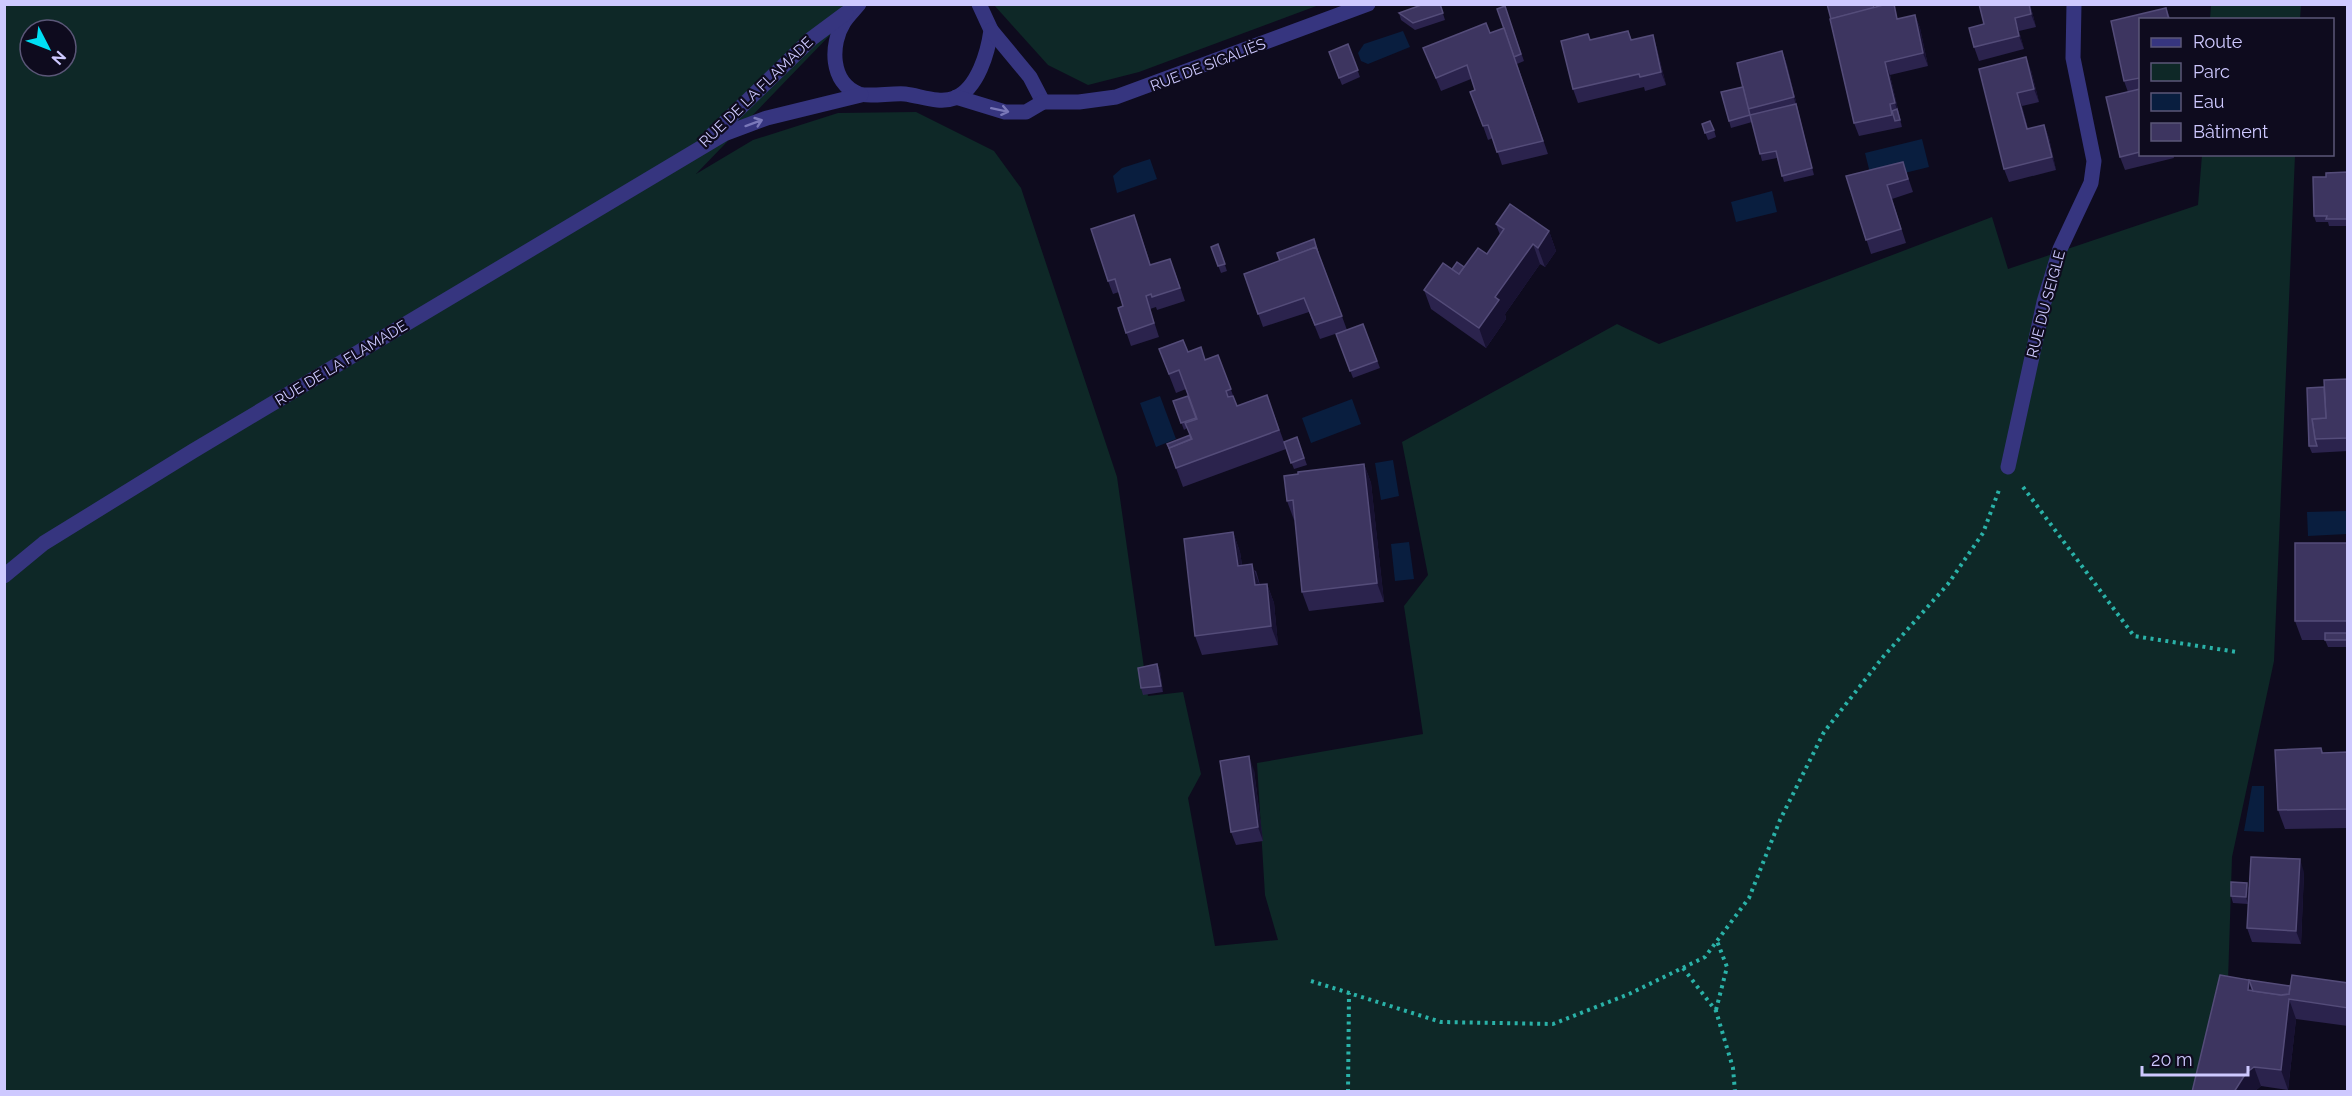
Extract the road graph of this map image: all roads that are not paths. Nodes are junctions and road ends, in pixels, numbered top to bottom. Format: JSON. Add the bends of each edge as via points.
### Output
{"nodes":[{"id":1,"x":979,"y":4,"type":"edge"},
{"id":2,"x":1368,"y":4,"type":"edge"},
{"id":3,"x":2074,"y":4,"type":"edge"},
{"id":4,"x":859,"y":5,"type":"edge"},
{"id":5,"x":991,"y":30,"type":"junction"},
{"id":6,"x":861,"y":95,"type":"junction"},
{"id":7,"x":956,"y":97,"type":"junction"},
{"id":8,"x":1043,"y":102,"type":"junction"},
{"id":9,"x":684,"y":160,"type":"junction"},
{"id":10,"x":2008,"y":467,"type":"road end"},
{"id":11,"x":4,"y":576,"type":"edge"}],
"edges":[{"from":1,"to":5,"type":"street"},
{"from":2,"to":8,"type":"street","name":"RUE DE SIGALIÈS","via":[[1116,98]]},
{"from":3,"to":10,"type":"street","name":"RUE DU SEIGLE","via":[[2073,58],[2094,161],[2091,183],[2060,249],[2044,302]]},
{"from":4,"to":6,"type":"street","via":[[840,30],[835,57],[839,78]]},
{"from":4,"to":9,"type":"street","name":"RUE DE LA FLAMADE","via":[[811,39]]},
{"from":5,"to":7,"type":"street","via":[[981,65],[972,82]]},
{"from":5,"to":8,"type":"street","via":[[1030,77]]},
{"from":6,"to":7,"type":"street","name":"RUE DE SIGALIÈS","via":[[886,92],[939,100]]},
{"from":9,"to":6,"type":"street","name":"RUE DE LA FLAMADE","one_way":true,"via":[[724,134]]},
{"from":7,"to":8,"type":"street","name":"RUE DE SIGALIÈS","one_way":true,"via":[[1005,112],[1026,112]]},
{"from":9,"to":11,"type":"street","name":"RUE DE LA FLAMADE","via":[[193,451],[44,543]]}]}
